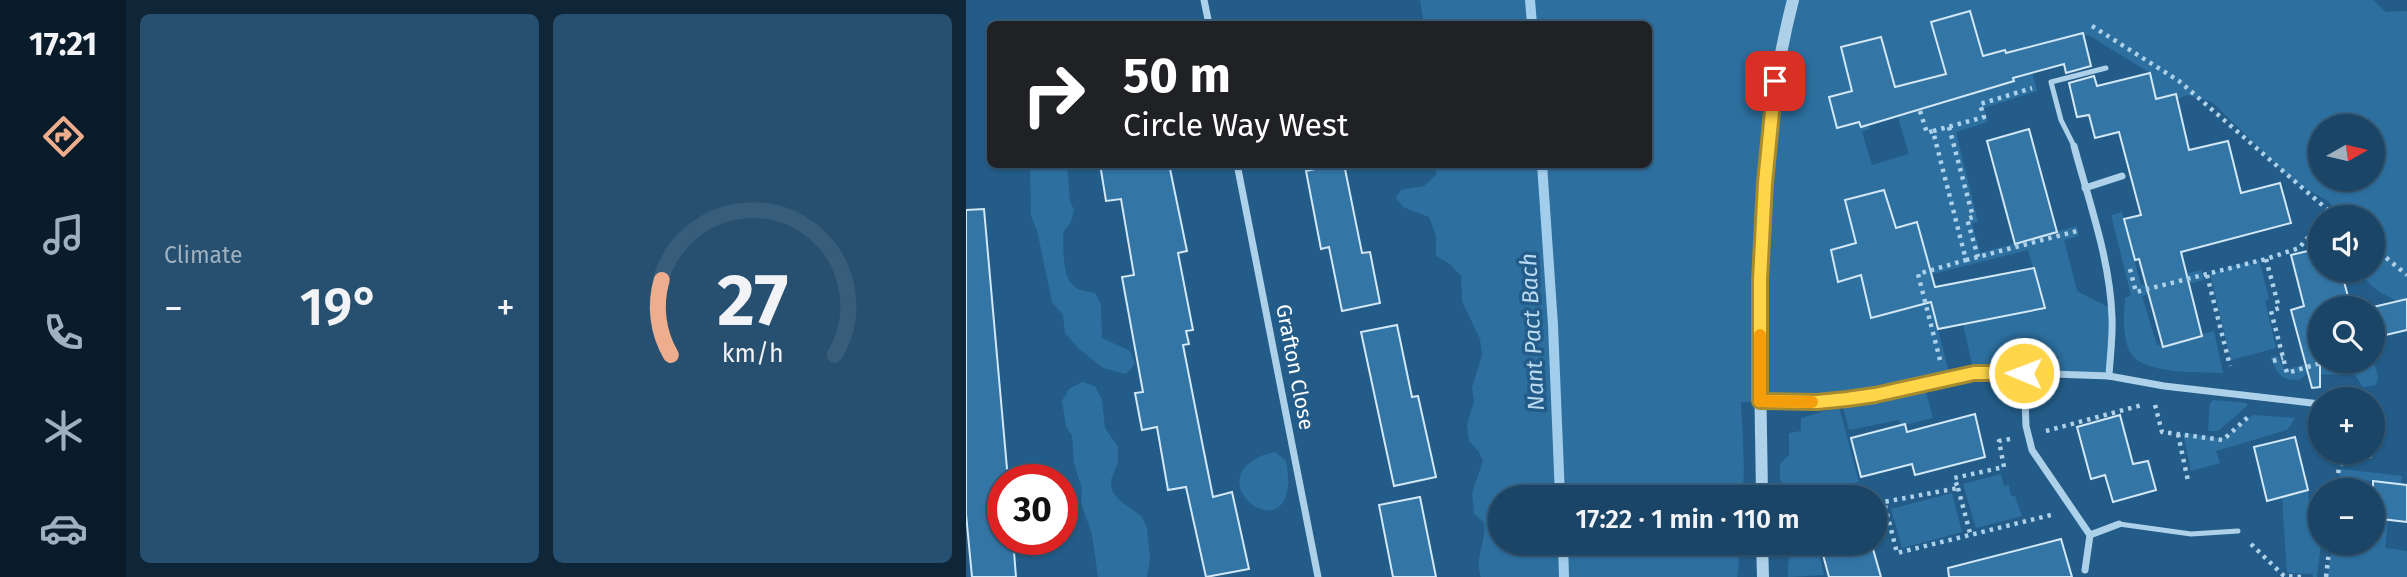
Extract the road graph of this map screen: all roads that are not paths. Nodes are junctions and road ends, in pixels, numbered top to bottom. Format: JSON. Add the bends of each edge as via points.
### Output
{"nodes":[{"id":1,"x":1204,"y":0,"type":"edge"},
{"id":2,"x":1793,"y":0,"type":"edge"},
{"id":3,"x":1208,"y":21,"type":"edge"},
{"id":4,"x":2106,"y":68,"type":"dead end"},
{"id":5,"x":2074,"y":146,"type":"joint"},
{"id":6,"x":1238,"y":168,"type":"edge"},
{"id":7,"x":2122,"y":176,"type":"dead end"},
{"id":8,"x":2085,"y":188,"type":"junction"},
{"id":9,"x":2024,"y":373,"type":"junction"},
{"id":10,"x":2109,"y":376,"type":"junction"},
{"id":11,"x":1760,"y":401,"type":"junction"},
{"id":12,"x":2308,"y":403,"type":"edge"},
{"id":13,"x":1762,"y":485,"type":"edge"},
{"id":14,"x":2119,"y":524,"type":"joint"},
{"id":15,"x":2238,"y":531,"type":"road end"},
{"id":16,"x":2090,"y":535,"type":"junction"},
{"id":17,"x":1762,"y":555,"type":"edge"},
{"id":18,"x":2085,"y":570,"type":"dead end"},
{"id":19,"x":1318,"y":577,"type":"edge"},
{"id":20,"x":1763,"y":577,"type":"edge"}],
"edges":[{"from":1,"to":3,"type":"street"},
{"from":2,"to":11,"type":"street","via":[[1772,101],[1760,280]]},
{"from":4,"to":5,"type":"lane","via":[[2051,82]]},
{"from":5,"to":8,"type":"street"},
{"from":6,"to":19,"type":"street","name":"Grafton Close"},
{"from":7,"to":8,"type":"street"},
{"from":8,"to":10,"type":"street","via":[[2105,263],[2113,316]]},
{"from":9,"to":10,"type":"street"},
{"from":9,"to":11,"type":"street","via":[[1974,373],[1847,399]]},
{"from":9,"to":16,"type":"street","via":[[2027,436],[2042,467]]},
{"from":10,"to":12,"type":"street"},
{"from":11,"to":13,"type":"street"},
{"from":14,"to":15,"type":"lane","via":[[2191,534]]},
{"from":14,"to":16,"type":"street"},
{"from":16,"to":18,"type":"street"},
{"from":17,"to":20,"type":"street"}]}
